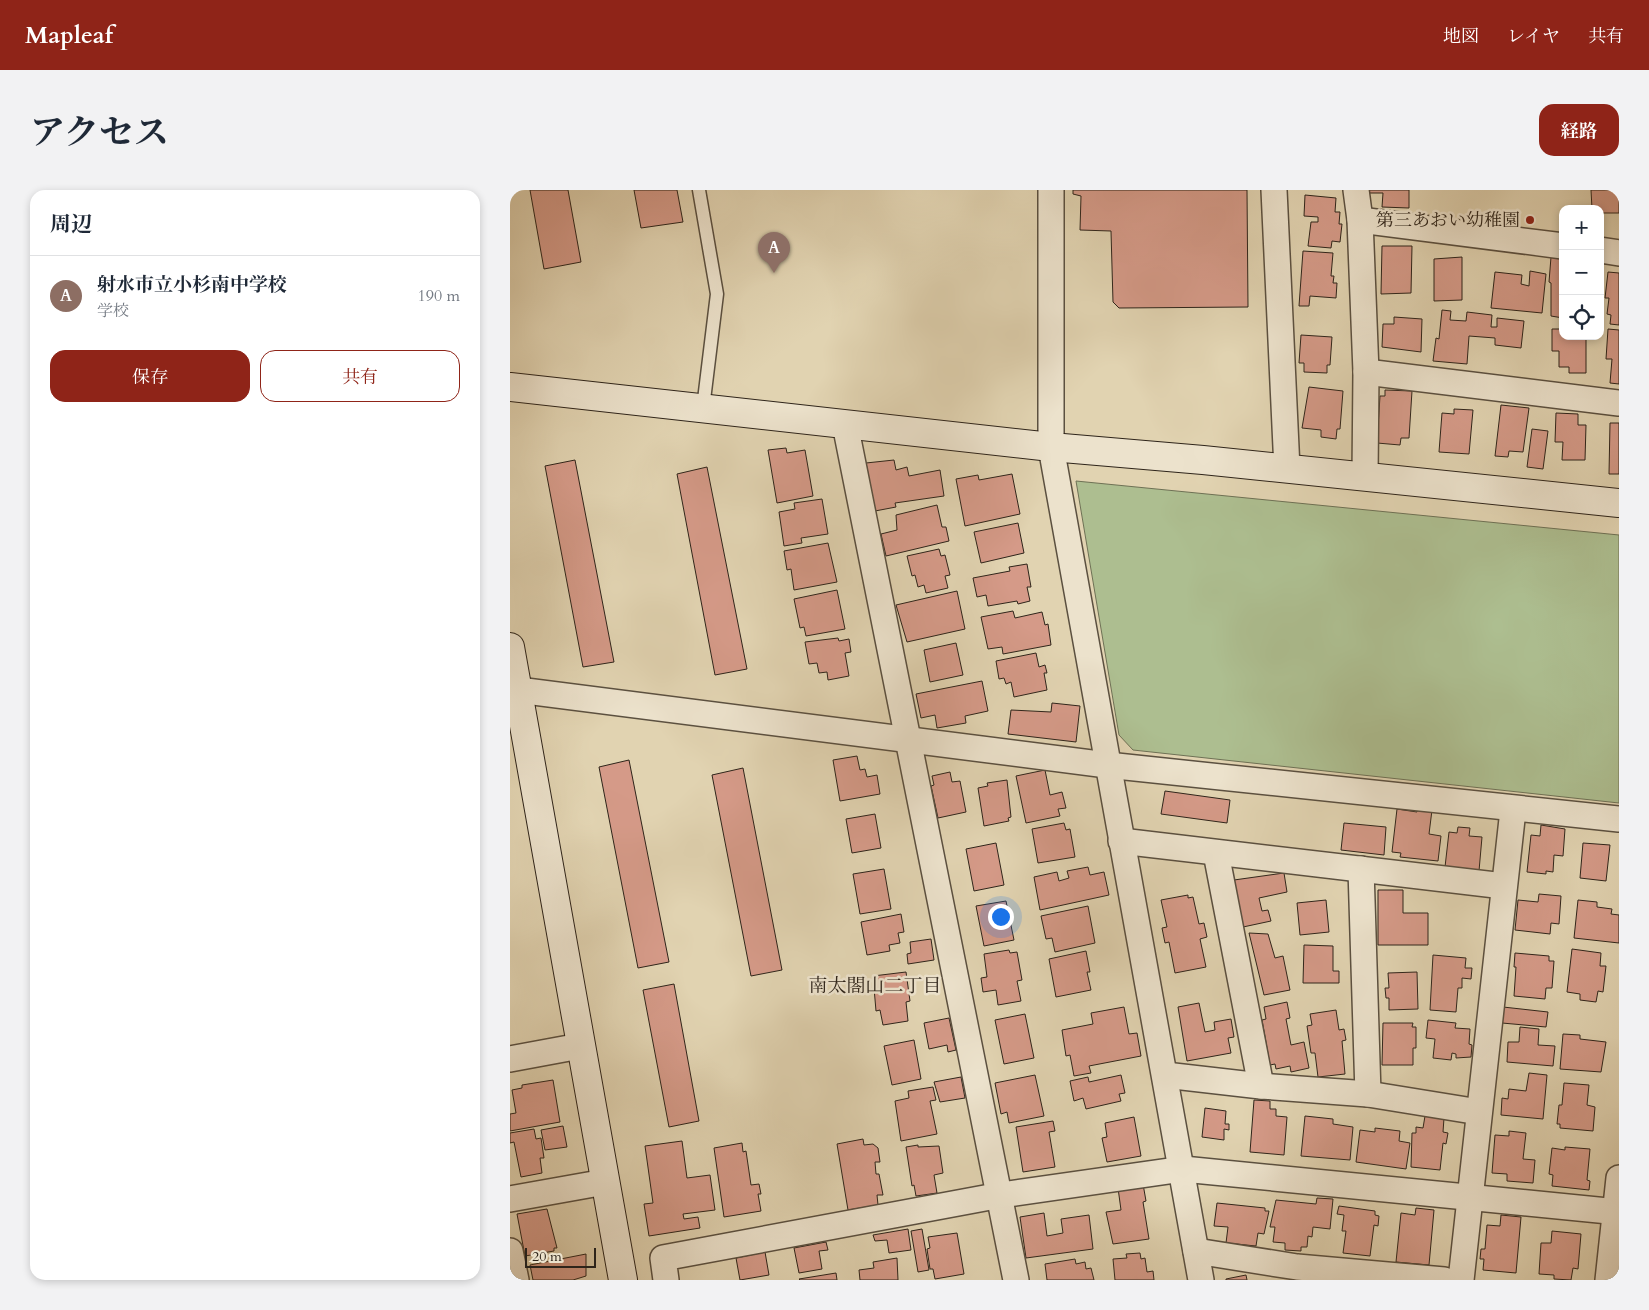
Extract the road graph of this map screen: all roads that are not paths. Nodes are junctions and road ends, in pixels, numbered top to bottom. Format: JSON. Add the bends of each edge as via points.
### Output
{"nodes":[{"id":1,"x":699,"y":190,"type":"edge"},
{"id":2,"x":1051,"y":190,"type":"edge"},
{"id":3,"x":1274,"y":190,"type":"edge"},
{"id":4,"x":1356,"y":190,"type":"edge"},
{"id":5,"x":1360,"y":220,"type":"junction"},
{"id":6,"x":1559,"y":245,"type":"edge"},
{"id":7,"x":1604,"y":251,"type":"edge"},
{"id":8,"x":1619,"y":253,"type":"edge"},
{"id":9,"x":1366,"y":372,"type":"junction"},
{"id":10,"x":510,"y":387,"type":"edge"},
{"id":11,"x":1619,"y":403,"type":"edge"},
{"id":12,"x":703,"y":408,"type":"junction"},
{"id":13,"x":845,"y":424,"type":"junction"},
{"id":14,"x":1051,"y":447,"type":"junction"},
{"id":15,"x":1287,"y":468,"type":"junction"},
{"id":16,"x":1366,"y":476,"type":"junction"},
{"id":17,"x":1619,"y":503,"type":"edge"},
{"id":18,"x":510,"y":648,"type":"edge"},
{"id":19,"x":518,"y":690,"type":"junction"},
{"id":20,"x":908,"y":740,"type":"junction"},
{"id":21,"x":1107,"y":765,"type":"junction"},
{"id":22,"x":1513,"y":810,"type":"junction"},
{"id":23,"x":1619,"y":819,"type":"edge"},
{"id":24,"x":1121,"y":841,"type":"junction"},
{"id":25,"x":1216,"y":853,"type":"junction"},
{"id":26,"x":1361,"y":870,"type":"junction"},
{"id":27,"x":1504,"y":886,"type":"junction"},
{"id":28,"x":580,"y":1046,"type":"junction"},
{"id":29,"x":510,"y":1059,"type":"edge"},
{"id":30,"x":1165,"y":1075,"type":"junction"},
{"id":31,"x":1261,"y":1086,"type":"junction"},
{"id":32,"x":1368,"y":1094,"type":"junction"},
{"id":33,"x":1479,"y":1112,"type":"junction"},
{"id":34,"x":1183,"y":1169,"type":"junction"},
{"id":35,"x":1619,"y":1178,"type":"edge"},
{"id":36,"x":605,"y":1182,"type":"junction"},
{"id":37,"x":1001,"y":1195,"type":"junction"},
{"id":38,"x":1469,"y":1197,"type":"junction"},
{"id":39,"x":510,"y":1199,"type":"edge"},
{"id":40,"x":1617,"y":1212,"type":"edge"},
{"id":41,"x":510,"y":1251,"type":"edge"},
{"id":42,"x":1196,"y":1251,"type":"junction"},
{"id":43,"x":1298,"y":1273,"type":"edge"},
{"id":44,"x":516,"y":1280,"type":"edge"},
{"id":45,"x":623,"y":1280,"type":"edge"},
{"id":46,"x":666,"y":1280,"type":"edge"},
{"id":47,"x":1016,"y":1280,"type":"edge"},
{"id":48,"x":1201,"y":1280,"type":"edge"},
{"id":49,"x":1444,"y":1280,"type":"edge"},
{"id":50,"x":1460,"y":1280,"type":"edge"},
{"id":51,"x":1608,"y":1280,"type":"edge"}],
"edges":[{"from":1,"to":12,"type":"lane","via":[[717,294]]},
{"from":2,"to":14,"type":"street"},
{"from":3,"to":15,"type":"street"},
{"from":4,"to":5,"type":"street"},
{"from":5,"to":6,"type":"street"},
{"from":5,"to":9,"type":"street"},
{"from":7,"to":8,"type":"street"},
{"from":9,"to":11,"type":"street"},
{"from":9,"to":16,"type":"street"},
{"from":10,"to":12,"type":"street"},
{"from":12,"to":13,"type":"street"},
{"from":13,"to":14,"type":"street"},
{"from":13,"to":20,"type":"street"},
{"from":14,"to":15,"type":"street"},
{"from":14,"to":21,"type":"street"},
{"from":15,"to":16,"type":"street"},
{"from":16,"to":17,"type":"street"},
{"from":18,"to":19,"type":"street"},
{"from":19,"to":20,"type":"street"},
{"from":19,"to":28,"type":"street"},
{"from":20,"to":21,"type":"street"},
{"from":20,"to":37,"type":"street"},
{"from":21,"to":22,"type":"street"},
{"from":21,"to":24,"type":"street"},
{"from":22,"to":23,"type":"street"},
{"from":22,"to":27,"type":"street"},
{"from":24,"to":25,"type":"street"},
{"from":24,"to":30,"type":"street"},
{"from":25,"to":26,"type":"street"},
{"from":25,"to":31,"type":"street"},
{"from":26,"to":27,"type":"street"},
{"from":26,"to":32,"type":"street"},
{"from":27,"to":33,"type":"street"},
{"from":28,"to":29,"type":"street"},
{"from":28,"to":36,"type":"street"},
{"from":30,"to":31,"type":"street"},
{"from":30,"to":34,"type":"street"},
{"from":31,"to":32,"type":"street"},
{"from":32,"to":33,"type":"street"},
{"from":33,"to":38,"type":"street"},
{"from":34,"to":37,"type":"street"},
{"from":34,"to":38,"type":"street"},
{"from":34,"to":42,"type":"street"},
{"from":35,"to":40,"type":"street"},
{"from":36,"to":39,"type":"street"},
{"from":36,"to":45,"type":"street"},
{"from":37,"to":46,"type":"street","via":[[663,1258]]},
{"from":37,"to":47,"type":"street"},
{"from":38,"to":40,"type":"street"},
{"from":38,"to":50,"type":"street"},
{"from":40,"to":51,"type":"street"},
{"from":41,"to":44,"type":"street"},
{"from":42,"to":43,"type":"street"},
{"from":42,"to":48,"type":"street"},
{"from":43,"to":49,"type":"street"}]}
